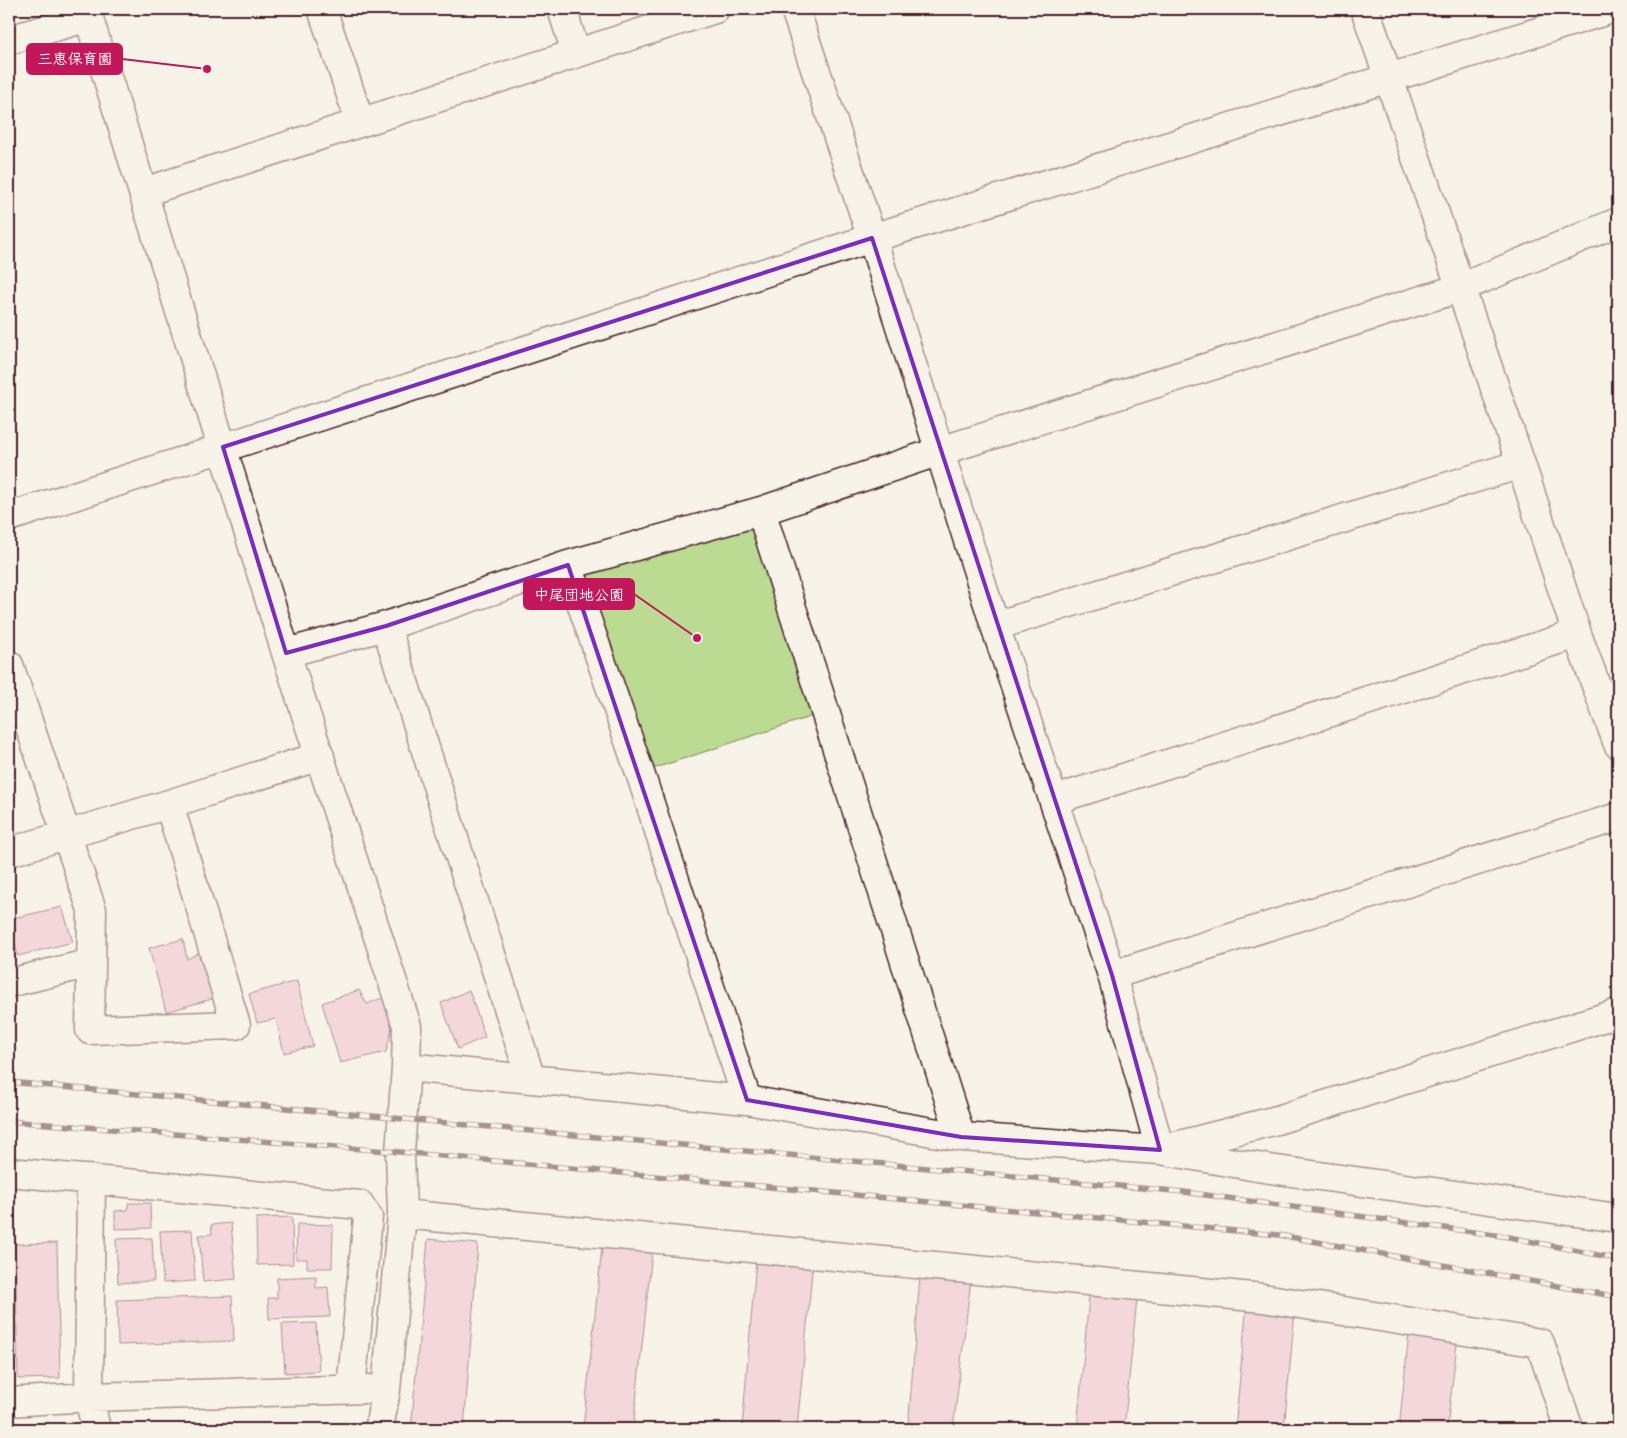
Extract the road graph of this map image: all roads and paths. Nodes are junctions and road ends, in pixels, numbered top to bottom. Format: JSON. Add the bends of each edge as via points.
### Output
{"nodes":[{"id":1,"x":322,"y":9,"type":"edge"},
{"id":2,"x":562,"y":9,"type":"edge"},
{"id":3,"x":715,"y":9,"type":"edge"},
{"id":4,"x":795,"y":9,"type":"edge"},
{"id":5,"x":1365,"y":9,"type":"edge"},
{"id":6,"x":1612,"y":9,"type":"edge"},
{"id":7,"x":88,"y":13,"type":"edge"},
{"id":8,"x":9,"y":40,"type":"edge"},
{"id":9,"x":576,"y":53,"type":"junction"},
{"id":10,"x":1389,"y":78,"type":"junction"},
{"id":11,"x":360,"y":122,"type":"junction"},
{"id":12,"x":144,"y":192,"type":"junction"},
{"id":13,"x":1618,"y":222,"type":"edge"},
{"id":14,"x":872,"y":238,"type":"junction"},
{"id":15,"x":1460,"y":288,"type":"junction"},
{"id":16,"x":223,"y":447,"type":"junction"},
{"id":17,"x":940,"y":451,"type":"junction"},
{"id":18,"x":1521,"y":464,"type":"junction"},
{"id":19,"x":760,"y":511,"type":"junction"},
{"id":20,"x":9,"y":517,"type":"edge"},
{"id":21,"x":568,"y":565,"type":"junction"},
{"id":22,"x":386,"y":626,"type":"junction"},
{"id":23,"x":996,"y":626,"type":"junction"},
{"id":24,"x":1578,"y":634,"type":"junction"},
{"id":25,"x":286,"y":653,"type":"junction"},
{"id":26,"x":9,"y":665,"type":"edge"},
{"id":27,"x":1618,"y":744,"type":"edge"},
{"id":28,"x":320,"y":756,"type":"junction"},
{"id":29,"x":1054,"y":800,"type":"junction"},
{"id":30,"x":169,"y":804,"type":"junction"},
{"id":31,"x":1618,"y":817,"type":"edge"},
{"id":32,"x":67,"y":834,"type":"junction"},
{"id":33,"x":9,"y":852,"type":"edge"},
{"id":34,"x":91,"y":963,"type":"junction"},
{"id":35,"x":1112,"y":975,"type":"junction"},
{"id":36,"x":9,"y":983,"type":"edge"},
{"id":37,"x":1618,"y":1013,"type":"edge"},
{"id":38,"x":406,"y":1067,"type":"junction"},
{"id":39,"x":531,"y":1079,"type":"junction"},
{"id":40,"x":747,"y":1100,"type":"junction"},
{"id":41,"x":1277,"y":1120,"type":"junction"},
{"id":42,"x":961,"y":1137,"type":"junction"},
{"id":43,"x":1160,"y":1150,"type":"junction"},
{"id":44,"x":1263,"y":1168,"type":"junction"},
{"id":45,"x":9,"y":1172,"type":"edge"},
{"id":46,"x":91,"y":1179,"type":"junction"},
{"id":47,"x":402,"y":1214,"type":"junction"},
{"id":48,"x":1618,"y":1218,"type":"edge"},
{"id":49,"x":351,"y":1389,"type":"junction"},
{"id":50,"x":386,"y":1390,"type":"junction"},
{"id":51,"x":89,"y":1398,"type":"junction"},
{"id":52,"x":9,"y":1402,"type":"edge"},
{"id":53,"x":96,"y":1429,"type":"edge"},
{"id":54,"x":379,"y":1429,"type":"edge"},
{"id":55,"x":1569,"y":1429,"type":"edge"}],
"edges":[{"from":1,"to":11,"type":"street"},
{"from":2,"to":9,"type":"street"},
{"from":3,"to":9,"type":"street"},
{"from":4,"to":14,"type":"street"},
{"from":5,"to":10,"type":"street"},
{"from":6,"to":10,"type":"street"},
{"from":7,"to":8,"type":"street"},
{"from":7,"to":12,"type":"street"},
{"from":9,"to":11,"type":"street"},
{"from":10,"to":14,"type":"street"},
{"from":10,"to":15,"type":"street"},
{"from":11,"to":12,"type":"street"},
{"from":12,"to":16,"type":"street"},
{"from":13,"to":15,"type":"street"},
{"from":14,"to":16,"type":"street"},
{"from":14,"to":17,"type":"street"},
{"from":15,"to":17,"type":"street"},
{"from":15,"to":18,"type":"street"},
{"from":16,"to":20,"type":"street"},
{"from":16,"to":25,"type":"street"},
{"from":17,"to":19,"type":"street"},
{"from":17,"to":23,"type":"street"},
{"from":18,"to":23,"type":"street"},
{"from":18,"to":24,"type":"street"},
{"from":19,"to":21,"type":"street"},
{"from":19,"to":42,"type":"street"},
{"from":21,"to":22,"type":"street"},
{"from":21,"to":40,"type":"street"},
{"from":22,"to":25,"type":"street"},
{"from":22,"to":39,"type":"street"},
{"from":23,"to":29,"type":"street"},
{"from":24,"to":27,"type":"street"},
{"from":24,"to":29,"type":"street"},
{"from":25,"to":28,"type":"street"},
{"from":26,"to":32,"type":"street"},
{"from":28,"to":30,"type":"street"},
{"from":28,"to":38,"type":"street","via":[[407,1026]]},
{"from":29,"to":35,"type":"street"},
{"from":30,"to":32,"type":"street"},
{"from":30,"to":34,"type":"street","via":[[236,1025],[90,1030]]},
{"from":31,"to":35,"type":"street"},
{"from":32,"to":33,"type":"street"},
{"from":32,"to":34,"type":"street","via":[[92,910]]},
{"from":34,"to":36,"type":"street"},
{"from":35,"to":43,"type":"street"},
{"from":37,"to":41,"type":"street"},
{"from":38,"to":39,"type":"street"},
{"from":38,"to":47,"type":"street","via":[[400,1152]]},
{"from":39,"to":40,"type":"street"},
{"from":40,"to":42,"type":"street"},
{"from":41,"to":43,"type":"street"},
{"from":41,"to":44,"type":"street","via":[[1262,1144]]},
{"from":42,"to":43,"type":"street"},
{"from":43,"to":44,"type":"street"},
{"from":44,"to":48,"type":"street"},
{"from":45,"to":46,"type":"street"},
{"from":46,"to":49,"type":"street","via":[[360,1205],[368,1216]]},
{"from":46,"to":51,"type":"street"},
{"from":47,"to":50,"type":"street"},
{"from":47,"to":55,"type":"street","via":[[1262,1298],[1540,1343]]},
{"from":49,"to":50,"type":"street"},
{"from":49,"to":51,"type":"street"},
{"from":50,"to":54,"type":"street"},
{"from":51,"to":52,"type":"street"},
{"from":51,"to":53,"type":"street"}]}
